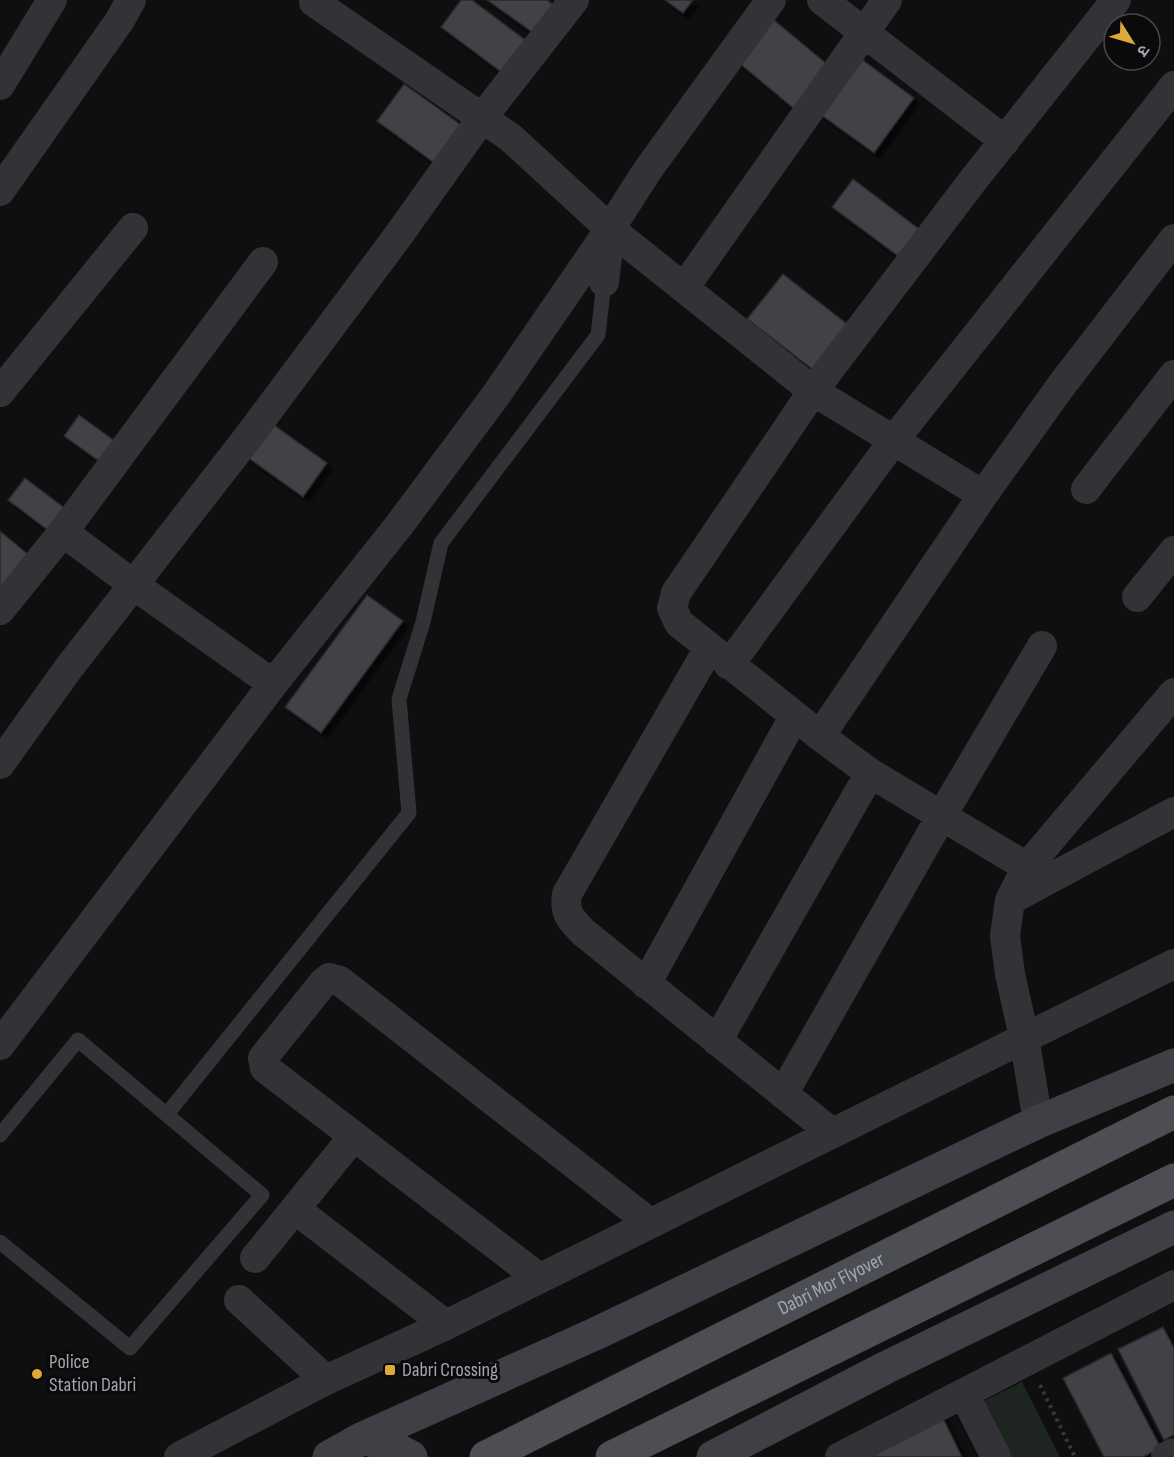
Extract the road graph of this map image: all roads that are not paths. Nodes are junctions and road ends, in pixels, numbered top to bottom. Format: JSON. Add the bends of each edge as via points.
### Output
{"nodes":[{"id":1,"x":52,"y":0,"type":"edge"},
{"id":2,"x":131,"y":0,"type":"edge"},
{"id":3,"x":574,"y":0,"type":"edge"},
{"id":4,"x":771,"y":0,"type":"edge"},
{"id":5,"x":822,"y":0,"type":"edge"},
{"id":6,"x":887,"y":0,"type":"edge"},
{"id":7,"x":1116,"y":0,"type":"edge"},
{"id":8,"x":314,"y":1,"type":"edge"},
{"id":9,"x":863,"y":33,"type":"junction"},
{"id":10,"x":0,"y":86,"type":"edge"},
{"id":11,"x":1174,"y":86,"type":"edge"},
{"id":12,"x":482,"y":118,"type":"junction"},
{"id":13,"x":1005,"y":141,"type":"junction"},
{"id":14,"x":0,"y":191,"type":"edge"},
{"id":15,"x":133,"y":228,"type":"dead end"},
{"id":16,"x":610,"y":229,"type":"junction"},
{"id":17,"x":1174,"y":239,"type":"edge"},
{"id":18,"x":262,"y":262,"type":"dead end"},
{"id":19,"x":604,"y":282,"type":"joint"},
{"id":20,"x":684,"y":288,"type":"junction"},
{"id":21,"x":1174,"y":375,"type":"edge"},
{"id":22,"x":813,"y":391,"type":"junction"},
{"id":23,"x":0,"y":392,"type":"edge"},
{"id":24,"x":894,"y":440,"type":"junction"},
{"id":25,"x":1086,"y":489,"type":"dead end"},
{"id":26,"x":983,"y":495,"type":"junction"},
{"id":27,"x":63,"y":532,"type":"junction"},
{"id":28,"x":1174,"y":551,"type":"edge"},
{"id":29,"x":134,"y":585,"type":"junction"},
{"id":30,"x":1137,"y":597,"type":"dead end"},
{"id":31,"x":0,"y":610,"type":"edge"},
{"id":32,"x":1042,"y":646,"type":"dead end"},
{"id":33,"x":719,"y":656,"type":"junction"},
{"id":34,"x":273,"y":684,"type":"junction"},
{"id":35,"x":1174,"y":693,"type":"edge"},
{"id":36,"x":794,"y":717,"type":"junction"},
{"id":37,"x":820,"y":736,"type":"junction"},
{"id":38,"x":0,"y":764,"type":"edge"},
{"id":39,"x":870,"y":773,"type":"junction"},
{"id":40,"x":1174,"y":812,"type":"edge"},
{"id":41,"x":942,"y":815,"type":"junction"},
{"id":42,"x":1027,"y":867,"type":"junction"},
{"id":43,"x":1010,"y":900,"type":"junction"},
{"id":44,"x":1174,"y":964,"type":"edge"},
{"id":45,"x":646,"y":984,"type":"junction"},
{"id":46,"x":1024,"y":1037,"type":"junction"},
{"id":47,"x":717,"y":1041,"type":"junction"},
{"id":48,"x":0,"y":1046,"type":"edge"},
{"id":49,"x":1174,"y":1065,"type":"edge"},
{"id":50,"x":783,"y":1094,"type":"junction"},
{"id":51,"x":1174,"y":1112,"type":"edge"},
{"id":52,"x":167,"y":1114,"type":"junction"},
{"id":53,"x":1038,"y":1122,"type":"junction"},
{"id":54,"x":832,"y":1133,"type":"junction"},
{"id":55,"x":0,"y":1135,"type":"edge"},
{"id":56,"x":354,"y":1136,"type":"junction"},
{"id":57,"x":1174,"y":1180,"type":"edge"},
{"id":58,"x":295,"y":1209,"type":"junction"},
{"id":59,"x":650,"y":1223,"type":"junction"},
{"id":60,"x":1174,"y":1227,"type":"edge"},
{"id":61,"x":0,"y":1242,"type":"edge"},
{"id":62,"x":255,"y":1258,"type":"dead end"},
{"id":63,"x":539,"y":1278,"type":"junction"},
{"id":64,"x":1174,"y":1285,"type":"edge"},
{"id":65,"x":239,"y":1300,"type":"dead end"},
{"id":66,"x":446,"y":1325,"type":"junction"},
{"id":67,"x":326,"y":1380,"type":"junction"},
{"id":68,"x":964,"y":1394,"type":"junction"},
{"id":69,"x":363,"y":1438,"type":"junction"},
{"id":70,"x":1174,"y":1453,"type":"edge"},
{"id":71,"x":846,"y":1456,"type":"edge"},
{"id":72,"x":179,"y":1457,"type":"edge"},
{"id":73,"x":329,"y":1457,"type":"edge"},
{"id":74,"x":411,"y":1457,"type":"edge"},
{"id":75,"x":486,"y":1457,"type":"edge"},
{"id":76,"x":612,"y":1457,"type":"edge"},
{"id":77,"x":712,"y":1457,"type":"edge"},
{"id":78,"x":996,"y":1457,"type":"edge"},
{"id":79,"x":1166,"y":1457,"type":"edge"}],
"edges":[{"from":1,"to":10,"type":"street"},
{"from":2,"to":14,"type":"street"},
{"from":3,"to":12,"type":"street"},
{"from":4,"to":16,"type":"street","via":[[647,171]]},
{"from":5,"to":9,"type":"street"},
{"from":6,"to":9,"type":"street"},
{"from":7,"to":13,"type":"street"},
{"from":8,"to":12,"type":"street"},
{"from":9,"to":13,"type":"street"},
{"from":9,"to":20,"type":"street"},
{"from":11,"to":24,"type":"street"},
{"from":12,"to":16,"type":"street","via":[[511,138]]},
{"from":12,"to":29,"type":"street","via":[[269,410]]},
{"from":13,"to":22,"type":"street"},
{"from":15,"to":23,"type":"street"},
{"from":16,"to":19,"type":"street"},
{"from":16,"to":20,"type":"street"},
{"from":16,"to":34,"type":"street","via":[[496,394]]},
{"from":17,"to":26,"type":"street"},
{"from":18,"to":27,"type":"street"},
{"from":19,"to":52,"type":"lane","via":[[598,335],[441,543],[423,622],[399,699],[409,813]]},
{"from":20,"to":22,"type":"street"},
{"from":21,"to":25,"type":"street"},
{"from":22,"to":24,"type":"street"},
{"from":22,"to":33,"type":"street","via":[[676,593],[672,608],[679,623]]},
{"from":24,"to":26,"type":"street"},
{"from":24,"to":33,"type":"street"},
{"from":26,"to":37,"type":"street"},
{"from":27,"to":29,"type":"street"},
{"from":27,"to":31,"type":"street"},
{"from":28,"to":30,"type":"street"},
{"from":29,"to":34,"type":"street"},
{"from":29,"to":38,"type":"street"},
{"from":32,"to":41,"type":"street"},
{"from":33,"to":36,"type":"street"},
{"from":33,"to":45,"type":"street","via":[[567,894],[565,906],[582,932]]},
{"from":34,"to":48,"type":"street"},
{"from":35,"to":42,"type":"street"},
{"from":36,"to":37,"type":"street"},
{"from":36,"to":45,"type":"street"},
{"from":37,"to":39,"type":"street"},
{"from":39,"to":41,"type":"street"},
{"from":39,"to":47,"type":"street"},
{"from":40,"to":43,"type":"street"},
{"from":41,"to":42,"type":"street"},
{"from":41,"to":50,"type":"street"},
{"from":42,"to":43,"type":"street"},
{"from":43,"to":46,"type":"street","via":[[1005,936]]},
{"from":44,"to":46,"type":"street"},
{"from":45,"to":47,"type":"street"},
{"from":46,"to":53,"type":"street"},
{"from":46,"to":54,"type":"street"},
{"from":47,"to":50,"type":"street"},
{"from":49,"to":53,"type":"main road"},
{"from":50,"to":54,"type":"street"},
{"from":51,"to":75,"type":"main road","name":"Dabri Mor Flyover","bridge":true},
{"from":52,"to":55,"type":"lane","via":[[78,1040]]},
{"from":52,"to":61,"type":"lane","via":[[262,1195],[130,1348]]},
{"from":53,"to":69,"type":"main road","via":[[595,1334]]},
{"from":54,"to":59,"type":"street"},
{"from":56,"to":58,"type":"street"},
{"from":56,"to":59,"type":"street","via":[[265,1068],[263,1062],[330,978],[340,981]]},
{"from":56,"to":63,"type":"street"},
{"from":57,"to":76,"type":"main road","bridge":true},
{"from":58,"to":62,"type":"street"},
{"from":58,"to":66,"type":"street"},
{"from":59,"to":63,"type":"street"},
{"from":60,"to":77,"type":"main road"},
{"from":63,"to":66,"type":"street"},
{"from":64,"to":68,"type":"street"},
{"from":65,"to":67,"type":"street"},
{"from":66,"to":67,"type":"street"},
{"from":67,"to":72,"type":"street"},
{"from":68,"to":71,"type":"street"},
{"from":68,"to":78,"type":"street"},
{"from":69,"to":73,"type":"main road"},
{"from":69,"to":74,"type":"main road"},
{"from":70,"to":79,"type":"street"}]}
